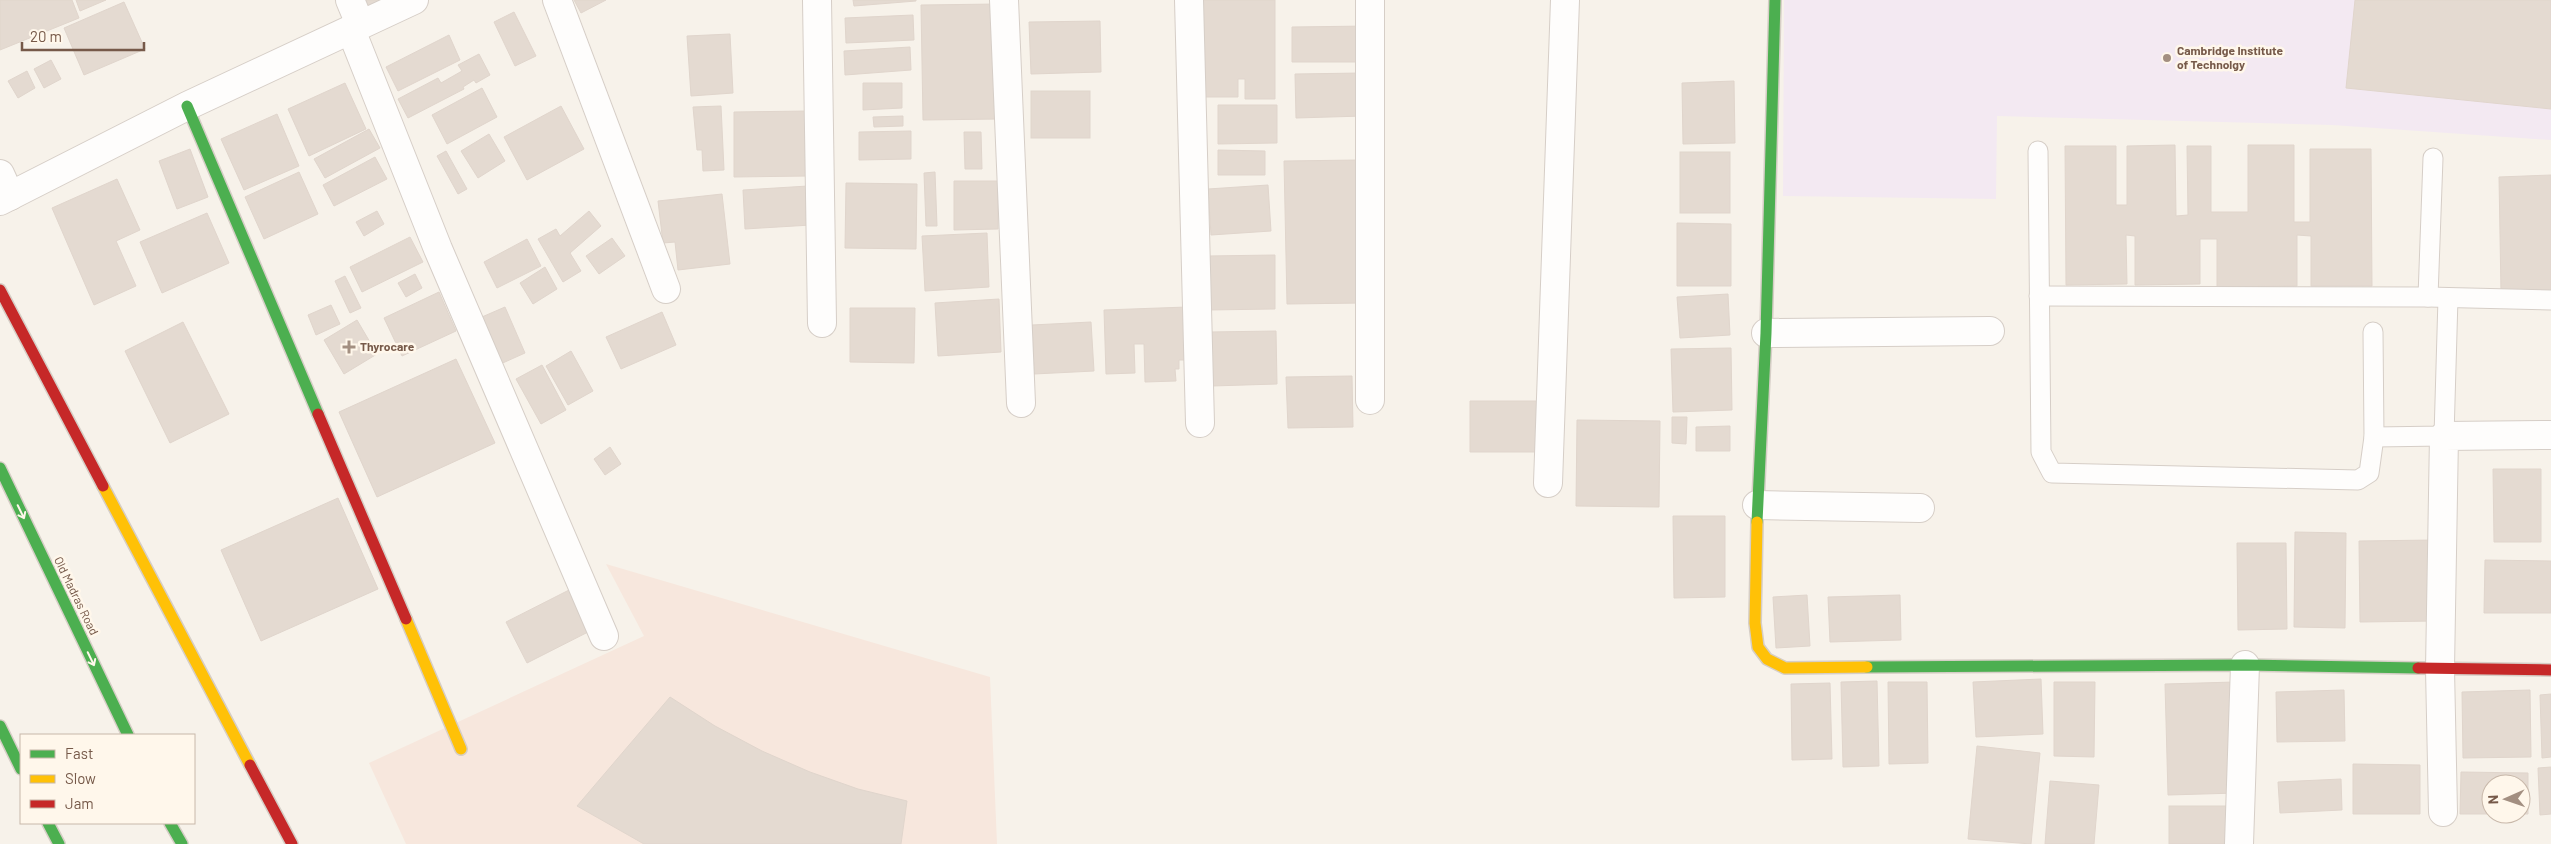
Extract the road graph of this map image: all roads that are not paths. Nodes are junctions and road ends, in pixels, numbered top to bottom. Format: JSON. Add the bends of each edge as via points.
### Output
{"nodes":[{"id":1,"x":414,"y":0,"type":"edge"},
{"id":2,"x":557,"y":0,"type":"edge"},
{"id":3,"x":817,"y":0,"type":"edge"},
{"id":4,"x":1004,"y":0,"type":"edge"},
{"id":5,"x":1189,"y":0,"type":"edge"},
{"id":6,"x":1370,"y":0,"type":"edge"},
{"id":7,"x":1565,"y":0,"type":"edge"},
{"id":8,"x":1775,"y":0,"type":"edge"},
{"id":9,"x":354,"y":18,"type":"edge"},
{"id":10,"x":188,"y":106,"type":"junction"},
{"id":11,"x":2038,"y":151,"type":"dead end"},
{"id":12,"x":2433,"y":158,"type":"dead end"},
{"id":13,"x":3,"y":190,"type":"edge"},
{"id":14,"x":666,"y":289,"type":"dead end"},
{"id":15,"x":0,"y":290,"type":"edge"},
{"id":16,"x":2039,"y":296,"type":"junction"},
{"id":17,"x":2428,"y":297,"type":"junction"},
{"id":18,"x":2448,"y":298,"type":"junction"},
{"id":19,"x":2551,"y":300,"type":"edge"},
{"id":20,"x":822,"y":323,"type":"dead end"},
{"id":21,"x":1990,"y":331,"type":"dead end"},
{"id":22,"x":2373,"y":332,"type":"dead end"},
{"id":23,"x":1766,"y":334,"type":"junction"},
{"id":24,"x":1370,"y":400,"type":"dead end"},
{"id":25,"x":1021,"y":402,"type":"dead end"},
{"id":26,"x":1200,"y":423,"type":"dead end"},
{"id":27,"x":2551,"y":435,"type":"edge"},
{"id":28,"x":2444,"y":436,"type":"junction"},
{"id":29,"x":2374,"y":438,"type":"junction"},
{"id":30,"x":0,"y":468,"type":"edge"},
{"id":31,"x":1548,"y":483,"type":"dead end"},
{"id":32,"x":1757,"y":505,"type":"junction"},
{"id":33,"x":1920,"y":508,"type":"dead end"},
{"id":34,"x":604,"y":636,"type":"dead end"},
{"id":35,"x":2245,"y":665,"type":"junction"},
{"id":36,"x":2440,"y":669,"type":"junction"},
{"id":37,"x":2551,"y":670,"type":"edge"},
{"id":38,"x":0,"y":726,"type":"edge"},
{"id":39,"x":128,"y":734,"type":"edge"},
{"id":40,"x":461,"y":750,"type":"dead end"},
{"id":41,"x":20,"y":767,"type":"edge"},
{"id":42,"x":2443,"y":812,"type":"dead end"},
{"id":43,"x":48,"y":824,"type":"edge"},
{"id":44,"x":171,"y":824,"type":"edge"},
{"id":45,"x":58,"y":844,"type":"edge"},
{"id":46,"x":182,"y":844,"type":"edge"},
{"id":47,"x":292,"y":844,"type":"edge"},
{"id":48,"x":2239,"y":844,"type":"edge"}],
"edges":[{"from":1,"to":9,"type":"street"},
{"from":2,"to":14,"type":"street"},
{"from":3,"to":20,"type":"street"},
{"from":4,"to":25,"type":"street"},
{"from":5,"to":26,"type":"street"},
{"from":6,"to":24,"type":"street"},
{"from":7,"to":31,"type":"street"},
{"from":8,"to":23,"type":"main road"},
{"from":9,"to":10,"type":"street"},
{"from":9,"to":34,"type":"street","via":[[438,249]]},
{"from":10,"to":13,"type":"street"},
{"from":10,"to":40,"type":"main road"},
{"from":11,"to":16,"type":"lane"},
{"from":12,"to":17,"type":"lane"},
{"from":15,"to":47,"type":"main road"},
{"from":16,"to":17,"type":"lane"},
{"from":16,"to":29,"type":"lane","via":[[2041,452],[2052,472],[2358,480],[2369,473]]},
{"from":17,"to":18,"type":"lane"},
{"from":18,"to":19,"type":"lane"},
{"from":18,"to":28,"type":"lane"},
{"from":21,"to":23,"type":"street"},
{"from":22,"to":29,"type":"lane"},
{"from":23,"to":32,"type":"main road"},
{"from":27,"to":28,"type":"street"},
{"from":28,"to":29,"type":"lane"},
{"from":28,"to":36,"type":"street"},
{"from":30,"to":39,"type":"main road","name":"Old Madras Road","one_way":true},
{"from":32,"to":33,"type":"street"},
{"from":32,"to":35,"type":"main road","via":[[1755,624],[1758,646],[1767,659],[1785,668]]},
{"from":35,"to":36,"type":"main road"},
{"from":35,"to":48,"type":"street"},
{"from":36,"to":37,"type":"main road"},
{"from":36,"to":42,"type":"street"},
{"from":38,"to":41,"type":"main road"},
{"from":43,"to":45,"type":"main road"},
{"from":44,"to":46,"type":"main road"}]}
